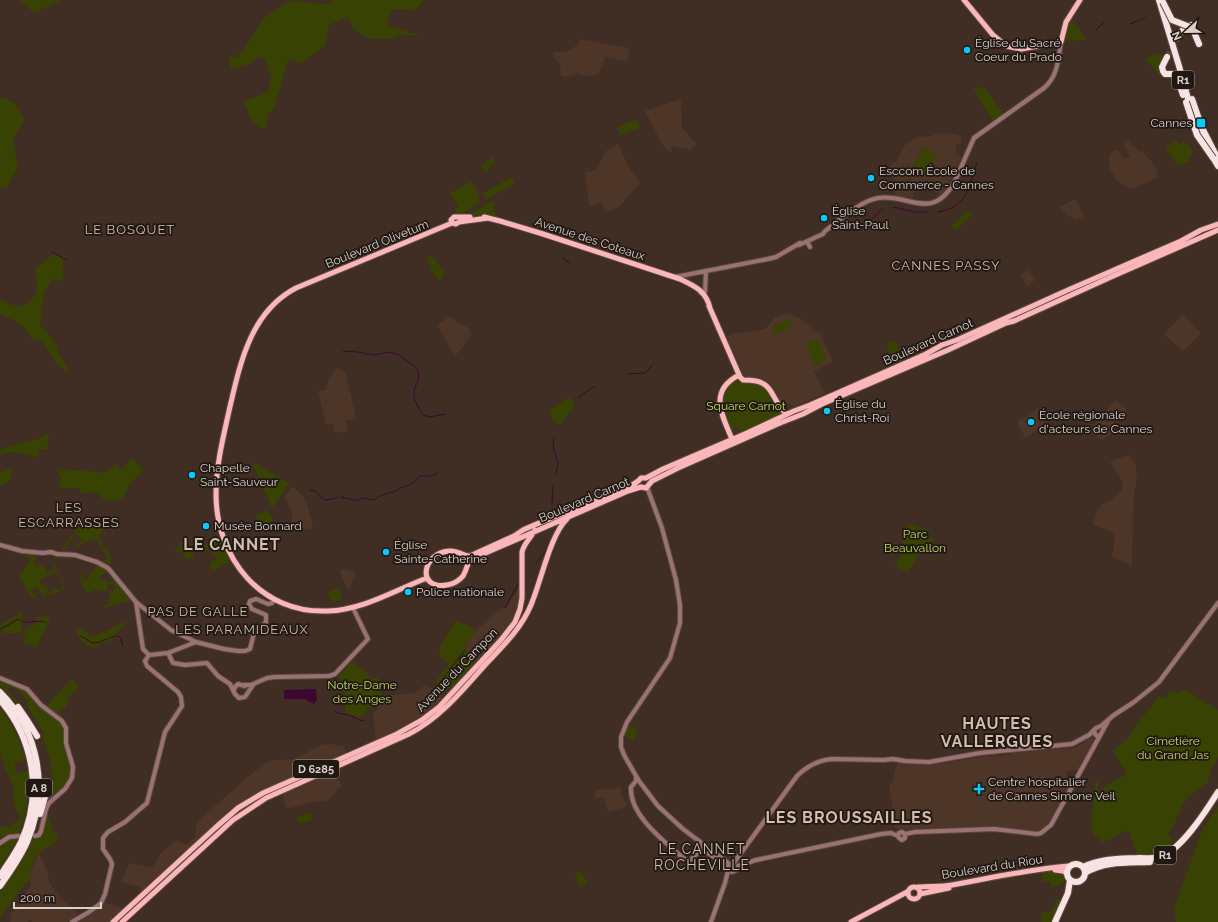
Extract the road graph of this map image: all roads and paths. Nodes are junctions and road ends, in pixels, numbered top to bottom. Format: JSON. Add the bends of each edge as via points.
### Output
{"nodes":[{"id":1,"x":964,"y":0,"type":"edge"},
{"id":2,"x":1080,"y":0,"type":"edge"},
{"id":3,"x":1162,"y":1,"type":"edge"},
{"id":4,"x":1193,"y":29,"type":"junction"},
{"id":5,"x":1179,"y":35,"type":"tunnel mouth"},
{"id":6,"x":1061,"y":42,"type":"junction"},
{"id":7,"x":1199,"y":44,"type":"dead end"},
{"id":8,"x":1166,"y":57,"type":"tunnel mouth"},
{"id":9,"x":1216,"y":158,"type":"edge"},
{"id":10,"x":1218,"y":166,"type":"edge"},
{"id":11,"x":458,"y":219,"type":"joint"},
{"id":12,"x":1218,"y":224,"type":"edge"},
{"id":13,"x":1218,"y":230,"type":"edge"},
{"id":14,"x":826,"y":231,"type":"junction"},
{"id":15,"x":807,"y":242,"type":"junction"},
{"id":16,"x":799,"y":245,"type":"junction"},
{"id":17,"x":810,"y":247,"type":"dead end"},
{"id":18,"x":706,"y":271,"type":"junction"},
{"id":19,"x":686,"y":275,"type":"junction"},
{"id":20,"x":674,"y":277,"type":"junction"},
{"id":21,"x":688,"y":283,"type":"junction"},
{"id":22,"x":700,"y":292,"type":"junction"},
{"id":23,"x":739,"y":375,"type":"junction"},
{"id":24,"x":788,"y":414,"type":"junction"},
{"id":25,"x":730,"y":440,"type":"junction"},
{"id":26,"x":646,"y":478,"type":"junction"},
{"id":27,"x":639,"y":481,"type":"junction"},
{"id":28,"x":646,"y":486,"type":"junction"},
{"id":29,"x":568,"y":518,"type":"junction"},
{"id":30,"x":552,"y":522,"type":"junction"},
{"id":31,"x":541,"y":524,"type":"junction"},
{"id":32,"x":534,"y":532,"type":"junction"},
{"id":33,"x":554,"y":539,"type":"junction"},
{"id":34,"x":0,"y":545,"type":"edge"},
{"id":35,"x":460,"y":554,"type":"junction"},
{"id":36,"x":467,"y":566,"type":"junction"},
{"id":37,"x":427,"y":578,"type":"junction"},
{"id":38,"x":274,"y":600,"type":"junction"},
{"id":39,"x":136,"y":602,"type":"junction"},
{"id":40,"x":1218,"y":603,"type":"edge"},
{"id":41,"x":352,"y":608,"type":"junction"},
{"id":42,"x":196,"y":642,"type":"junction"},
{"id":43,"x":168,"y":653,"type":"junction"},
{"id":44,"x":149,"y":655,"type":"junction"},
{"id":45,"x":0,"y":678,"type":"edge"},
{"id":46,"x":254,"y":684,"type":"junction"},
{"id":47,"x":244,"y":685,"type":"junction"},
{"id":48,"x":0,"y":689,"type":"edge"},
{"id":49,"x":234,"y":691,"type":"junction"},
{"id":50,"x":247,"y":691,"type":"junction"},
{"id":51,"x":0,"y":692,"type":"edge"},
{"id":52,"x":0,"y":700,"type":"edge"},
{"id":53,"x":1109,"y":719,"type":"junction"},
{"id":54,"x":1098,"y":733,"type":"junction"},
{"id":55,"x":37,"y":736,"type":"dead end"},
{"id":56,"x":636,"y":776,"type":"junction"},
{"id":57,"x":49,"y":783,"type":"dead end"},
{"id":58,"x":635,"y":783,"type":"junction"},
{"id":59,"x":643,"y":786,"type":"junction"},
{"id":60,"x":1218,"y":792,"type":"edge"},
{"id":61,"x":1218,"y":799,"type":"edge"},
{"id":62,"x":19,"y":836,"type":"dead end"},
{"id":63,"x":34,"y":836,"type":"dead end"},
{"id":64,"x":27,"y":842,"type":"junction"},
{"id":65,"x":0,"y":843,"type":"edge"},
{"id":66,"x":703,"y":845,"type":"junction"},
{"id":67,"x":698,"y":852,"type":"junction"},
{"id":68,"x":733,"y":866,"type":"junction"},
{"id":69,"x":1069,"y":866,"type":"junction"},
{"id":70,"x":1084,"y":870,"type":"junction"},
{"id":71,"x":1066,"y":873,"type":"junction"},
{"id":72,"x":0,"y":876,"type":"edge"},
{"id":73,"x":1070,"y":880,"type":"junction"},
{"id":74,"x":1078,"y":882,"type":"junction"},
{"id":75,"x":0,"y":886,"type":"edge"},
{"id":76,"x":918,"y":888,"type":"junction"},
{"id":77,"x":908,"y":894,"type":"junction"},
{"id":78,"x":920,"y":894,"type":"junction"},
{"id":79,"x":72,"y":922,"type":"edge"},
{"id":80,"x":114,"y":922,"type":"edge"},
{"id":81,"x":122,"y":922,"type":"edge"},
{"id":82,"x":711,"y":922,"type":"edge"},
{"id":83,"x":851,"y":922,"type":"edge"},
{"id":84,"x":858,"y":922,"type":"edge"},
{"id":85,"x":1055,"y":922,"type":"edge"},
{"id":86,"x":1060,"y":922,"type":"edge"}],
"edges":[{"from":1,"to":6,"type":"main road","via":[[993,35],[1006,46],[1021,49]]},
{"from":2,"to":6,"type":"main road","via":[[1066,22]]},
{"from":3,"to":4,"type":"highway","bridge":true,"via":[[1172,20]]},
{"from":3,"to":9,"type":"highway","number":"R1","via":[[1196,125]]},
{"from":4,"to":5,"type":"highway","via":[[1189,25]]},
{"from":4,"to":7,"type":"highway"},
{"from":6,"to":14,"type":"street","via":[[1057,70],[1050,82],[974,138],[955,181],[944,195],[932,203],[924,204],[884,197],[872,199]]},
{"from":8,"to":9,"type":"highway","bridge":true,"via":[[1163,71],[1165,74],[1176,76],[1197,135]]},
{"from":9,"to":10,"type":"highway","number":"R1"},
{"from":11,"to":20,"type":"main road","name":"Avenue des Coteaux","via":[[488,218]]},
{"from":11,"to":38,"type":"main road","name":"Boulevard Olivetum","via":[[456,224],[452,223],[292,290],[268,309],[258,322],[247,345],[226,422],[216,495],[223,539],[230,555],[259,590]]},
{"from":12,"to":24,"type":"main road","name":"Boulevard Carnot"},
{"from":13,"to":28,"type":"main road","name":"Boulevard Carnot","via":[[678,468]]},
{"from":14,"to":15,"type":"street"},
{"from":14,"to":16,"type":"street"},
{"from":15,"to":16,"type":"street"},
{"from":15,"to":17,"type":"street"},
{"from":16,"to":18,"type":"street","via":[[768,259]]},
{"from":18,"to":19,"type":"street"},
{"from":18,"to":22,"type":"street","via":[[705,292]]},
{"from":19,"to":20,"type":"street"},
{"from":19,"to":21,"type":"street","via":[[683,278]]},
{"from":20,"to":21,"type":"main road","name":"Avenue des Coteaux"},
{"from":21,"to":22,"type":"main road","name":"Avenue des Coteaux"},
{"from":22,"to":23,"type":"main road","name":"Avenue des Coteaux","via":[[706,299]]},
{"from":23,"to":24,"type":"main road","via":[[743,380],[758,381],[766,385],[778,405]]},
{"from":23,"to":25,"type":"main road","via":[[725,387],[720,400],[720,410]]},
{"from":24,"to":25,"type":"main road","name":"Boulevard Carnot"},
{"from":25,"to":26,"type":"main road","name":"Boulevard Carnot"},
{"from":26,"to":27,"type":"main road","via":[[643,477]]},
{"from":26,"to":28,"type":"main road"},
{"from":27,"to":28,"type":"main road","via":[[639,485]]},
{"from":27,"to":30,"type":"main road","name":"Boulevard Carnot"},
{"from":28,"to":29,"type":"main road","name":"Boulevard Carnot","via":[[628,491]]},
{"from":28,"to":56,"type":"street","via":[[663,532],[678,588],[681,612],[679,630],[670,658],[622,733],[623,751]]},
{"from":29,"to":30,"type":"main road","name":"Boulevard Carnot"},
{"from":29,"to":33,"type":"main road","name":"Avenue du Campon","number":"D 6285"},
{"from":30,"to":31,"type":"main road","name":"Boulevard Carnot"},
{"from":30,"to":32,"type":"main road","name":"Boulevard Carnot"},
{"from":30,"to":33,"type":"main road","name":"Avenue du Campon"},
{"from":31,"to":32,"type":"main road","name":"Boulevard Carnot"},
{"from":31,"to":35,"type":"main road","name":"Boulevard Carnot","via":[[470,556]]},
{"from":32,"to":36,"type":"main road","name":"Boulevard Carnot","via":[[470,560]]},
{"from":32,"to":80,"type":"main road","name":"Avenue du Campon","number":"D 6285","via":[[522,552],[522,598],[515,622],[439,707],[397,734],[247,802],[215,828]]},
{"from":33,"to":81,"type":"main road","name":"Avenue du Campon","number":"D 6285","via":[[534,598],[520,625],[435,718],[409,734],[250,807],[219,832]]},
{"from":34,"to":39,"type":"street","via":[[19,550],[75,555],[97,562],[108,568]]},
{"from":35,"to":36,"type":"main road"},
{"from":35,"to":37,"type":"main road","via":[[450,551],[436,555],[426,570]]},
{"from":36,"to":37,"type":"main road","via":[[462,576],[451,584],[436,584]]},
{"from":37,"to":41,"type":"main road","name":"Boulevard Olivetum"},
{"from":38,"to":41,"type":"main road","name":"Boulevard Olivetum","via":[[310,611]]},
{"from":38,"to":42,"type":"street","via":[[268,604],[256,599],[249,602],[251,608],[263,613],[267,619],[254,633],[250,649],[229,650]]},
{"from":39,"to":42,"type":"street","via":[[171,630]]},
{"from":39,"to":44,"type":"street","via":[[142,648]]},
{"from":40,"to":53,"type":"street","via":[[1159,682]]},
{"from":41,"to":46,"type":"street","via":[[368,639],[335,674],[275,677]]},
{"from":42,"to":43,"type":"street"},
{"from":43,"to":44,"type":"street"},
{"from":43,"to":49,"type":"street","via":[[172,662],[205,662],[230,684]]},
{"from":44,"to":79,"type":"street","via":[[145,664],[178,692],[182,706],[165,732],[147,803],[103,838],[102,848],[111,860],[112,867],[103,900]]},
{"from":45,"to":63,"type":"street","via":[[27,689],[44,709],[62,721],[66,728],[66,743],[73,766],[72,778],[65,789],[49,803],[41,833]]},
{"from":46,"to":47,"type":"street"},
{"from":46,"to":50,"type":"street"},
{"from":47,"to":49,"type":"street","via":[[236,685]]},
{"from":47,"to":50,"type":"street"},
{"from":48,"to":55,"type":"highway","via":[[25,716]]},
{"from":49,"to":50,"type":"street","via":[[236,696],[241,698]]},
{"from":51,"to":64,"type":"highway","number":"A 8","via":[[9,701],[31,739],[39,772],[35,820]]},
{"from":52,"to":72,"type":"highway","number":"A 8","via":[[13,717],[26,745],[32,764],[33,788],[31,812],[24,833]]},
{"from":53,"to":54,"type":"street"},
{"from":53,"to":54,"type":"street","via":[[1099,727]]},
{"from":54,"to":68,"type":"street","via":[[1072,744],[980,753],[932,761],[832,759],[816,763],[797,776]]},
{"from":54,"to":68,"type":"street","via":[[1097,743],[1051,825],[1041,833],[973,829],[905,834],[901,832],[898,836],[889,833]]},
{"from":56,"to":58,"type":"street"},
{"from":56,"to":59,"type":"street"},
{"from":57,"to":64,"type":"highway","via":[[36,826]]},
{"from":58,"to":59,"type":"street"},
{"from":58,"to":67,"type":"street","via":[[631,787],[635,807],[653,830],[689,861]]},
{"from":59,"to":66,"type":"street","via":[[671,818]]},
{"from":60,"to":70,"type":"highway","number":"R1","via":[[1183,841],[1168,854],[1154,858],[1107,859],[1092,863]]},
{"from":61,"to":70,"type":"highway","number":"R1","via":[[1180,850],[1169,858]]},
{"from":62,"to":65,"type":"street","via":[[9,837]]},
{"from":64,"to":75,"type":"highway","number":"A 8"},
{"from":66,"to":67,"type":"street"},
{"from":66,"to":68,"type":"street"},
{"from":67,"to":68,"type":"street","via":[[705,851]]},
{"from":68,"to":82,"type":"street"},
{"from":69,"to":70,"type":"highway","via":[[1077,864]]},
{"from":69,"to":71,"type":"highway"},
{"from":69,"to":76,"type":"main road","name":"Boulevard du Riou"},
{"from":70,"to":74,"type":"highway","via":[[1082,879]]},
{"from":71,"to":73,"type":"highway"},
{"from":71,"to":78,"type":"main road","name":"Boulevard du Riou","via":[[1047,870]]},
{"from":73,"to":74,"type":"highway"},
{"from":73,"to":85,"type":"highway","via":[[1068,893]]},
{"from":74,"to":86,"type":"highway"},
{"from":76,"to":77,"type":"main road","via":[[911,887]]},
{"from":76,"to":78,"type":"main road"},
{"from":77,"to":78,"type":"main road","via":[[914,899]]},
{"from":77,"to":83,"type":"main road"},
{"from":77,"to":84,"type":"main road"}]}
